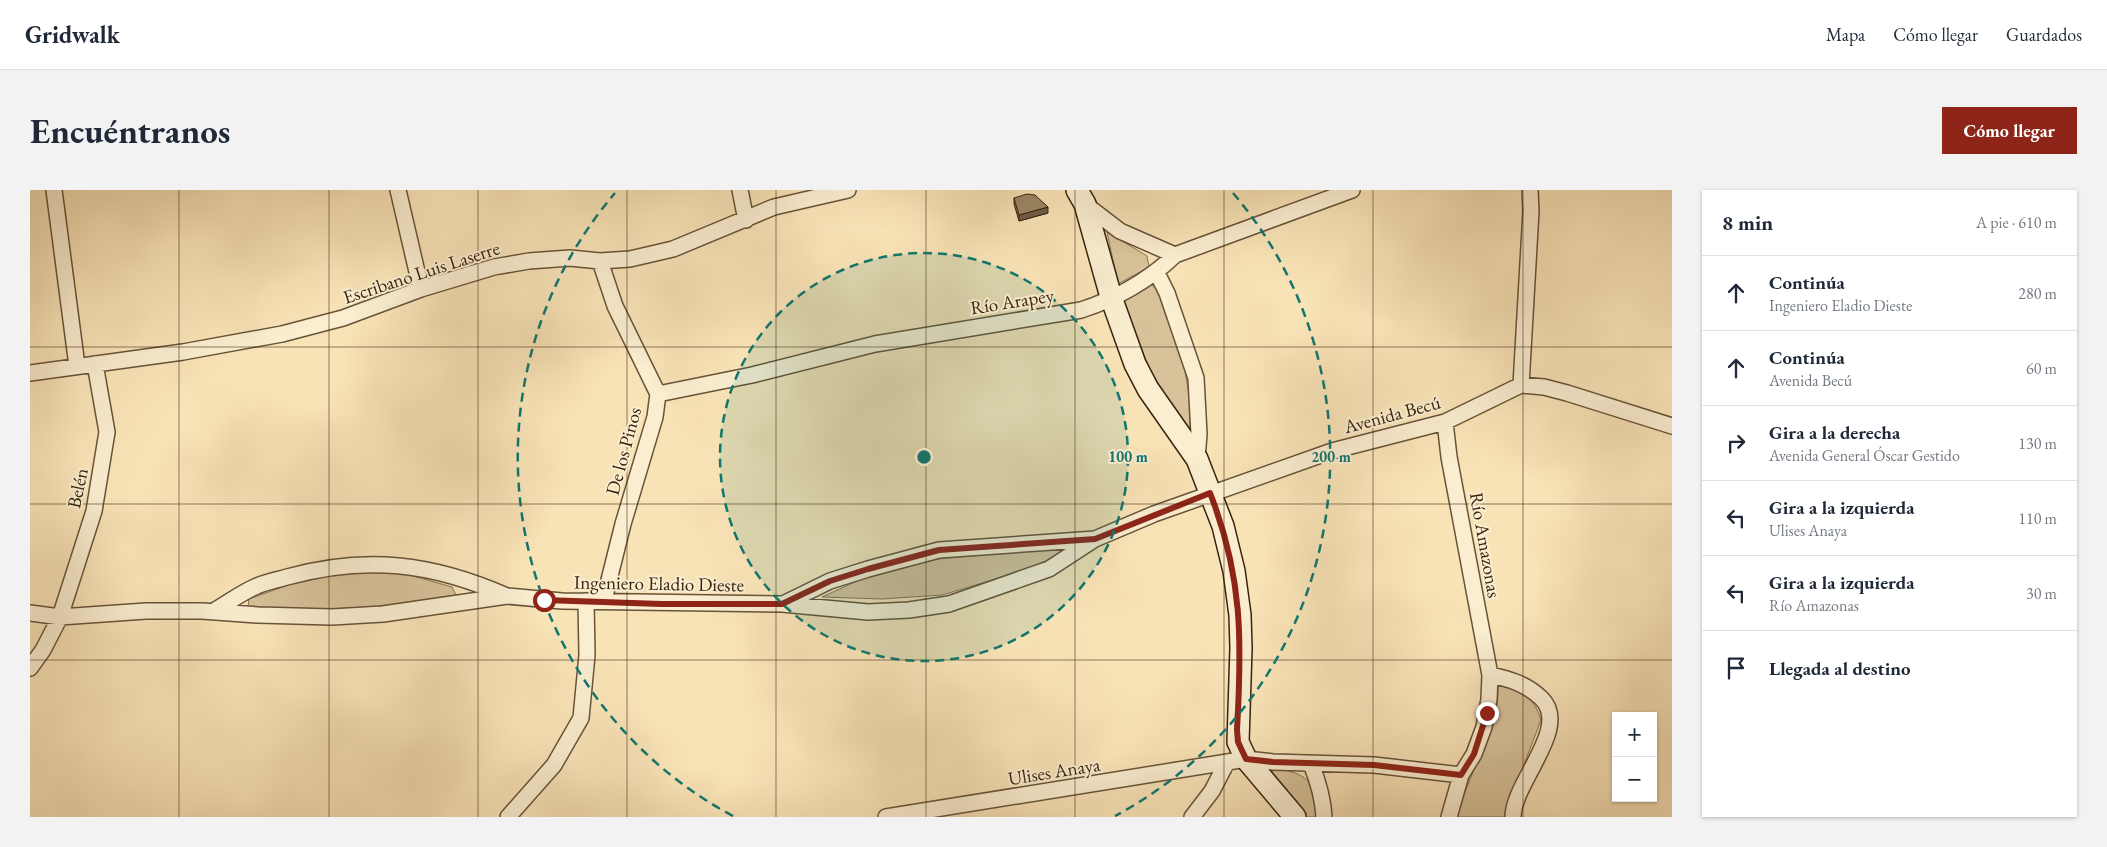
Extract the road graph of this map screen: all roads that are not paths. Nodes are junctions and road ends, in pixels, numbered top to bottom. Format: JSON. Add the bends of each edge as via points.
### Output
{"nodes":[{"id":1,"x":54,"y":190,"type":"edge"},
{"id":2,"x":398,"y":190,"type":"edge"},
{"id":3,"x":740,"y":190,"type":"edge"},
{"id":4,"x":848,"y":190,"type":"edge"},
{"id":5,"x":1352,"y":190,"type":"edge"},
{"id":6,"x":1530,"y":190,"type":"edge"},
{"id":7,"x":1081,"y":197,"type":"edge"},
{"id":8,"x":746,"y":220,"type":"junction"},
{"id":9,"x":1175,"y":256,"type":"junction"},
{"id":10,"x":600,"y":261,"type":"junction"},
{"id":11,"x":1156,"y":273,"type":"junction"},
{"id":12,"x":421,"y":289,"type":"junction"},
{"id":13,"x":1112,"y":297,"type":"junction"},
{"id":14,"x":95,"y":364,"type":"junction"},
{"id":15,"x":77,"y":366,"type":"junction"},
{"id":16,"x":30,"y":373,"type":"edge"},
{"id":17,"x":1521,"y":385,"type":"junction"},
{"id":18,"x":658,"y":394,"type":"junction"},
{"id":19,"x":1445,"y":422,"type":"junction"},
{"id":20,"x":1672,"y":426,"type":"edge"},
{"id":21,"x":1197,"y":459,"type":"junction"},
{"id":22,"x":1210,"y":493,"type":"junction"},
{"id":23,"x":1095,"y":539,"type":"junction"},
{"id":24,"x":507,"y":596,"type":"junction"},
{"id":25,"x":604,"y":600,"type":"junction"},
{"id":26,"x":586,"y":601,"type":"junction"},
{"id":27,"x":782,"y":604,"type":"junction"},
{"id":28,"x":214,"y":611,"type":"junction"},
{"id":29,"x":30,"y":613,"type":"edge"},
{"id":30,"x":60,"y":618,"type":"junction"},
{"id":31,"x":30,"y":668,"type":"edge"},
{"id":32,"x":1490,"y":675,"type":"junction"},
{"id":33,"x":1237,"y":760,"type":"junction"},
{"id":34,"x":1311,"y":764,"type":"junction"},
{"id":35,"x":1461,"y":775,"type":"junction"},
{"id":36,"x":508,"y":817,"type":"edge"},
{"id":37,"x":886,"y":817,"type":"edge"},
{"id":38,"x":1192,"y":817,"type":"edge"},
{"id":39,"x":1295,"y":817,"type":"edge"},
{"id":40,"x":1324,"y":817,"type":"edge"},
{"id":41,"x":1449,"y":817,"type":"edge"},
{"id":42,"x":1513,"y":817,"type":"edge"}],
"edges":[{"from":1,"to":15,"type":"street"},
{"from":2,"to":12,"type":"street"},
{"from":3,"to":8,"type":"street"},
{"from":4,"to":8,"type":"street","name":"Escribano Luis Laserre","via":[[774,207]]},
{"from":5,"to":9,"type":"street","name":"Río Arapey"},
{"from":6,"to":17,"type":"street"},
{"from":7,"to":9,"type":"street","via":[[1120,231]]},
{"from":7,"to":13,"type":"street"},
{"from":8,"to":10,"type":"street","name":"Escribano Luis Laserre","via":[[673,249],[630,259]]},
{"from":9,"to":11,"type":"street","name":"Río Arapey"},
{"from":10,"to":12,"type":"street","name":"Escribano Luis Laserre","via":[[570,258],[529,261],[494,267]]},
{"from":10,"to":18,"type":"street","name":"De los Pinos","via":[[615,306]]},
{"from":11,"to":13,"type":"street","name":"Río Arapey"},
{"from":11,"to":21,"type":"street","via":[[1167,293],[1196,378]]},
{"from":12,"to":14,"type":"street","name":"Escribano Luis Laserre","via":[[351,315],[282,334]]},
{"from":13,"to":18,"type":"street","name":"Río Arapey","via":[[1081,310],[875,344],[752,375]]},
{"from":13,"to":21,"type":"street","via":[[1135,364],[1148,389]]},
{"from":14,"to":15,"type":"street","name":"Escribano Luis Laserre"},
{"from":14,"to":30,"type":"street","name":"Belén","via":[[107,432],[94,511]]},
{"from":15,"to":16,"type":"street","name":"Escribano Luis Laserre"},
{"from":17,"to":19,"type":"street","name":"Avenida Becú"},
{"from":17,"to":20,"type":"street","via":[[1567,393]]},
{"from":18,"to":25,"type":"street","name":"De los Pinos","via":[[655,417]]},
{"from":19,"to":22,"type":"street","name":"Avenida Becú","via":[[1332,451]]},
{"from":19,"to":32,"type":"street","name":"Río Amazonas"},
{"from":21,"to":22,"type":"street"},
{"from":22,"to":23,"type":"street","name":"Avenida Becú"},
{"from":22,"to":33,"type":"street","via":[[1223,526],[1240,615]]},
{"from":23,"to":27,"type":"street","name":"Ingeniero Eladio Dieste","via":[[939,550],[830,581]]},
{"from":23,"to":27,"type":"street","name":"Ingeniero Eladio Dieste","via":[[1049,569],[949,604],[868,612]]},
{"from":24,"to":26,"type":"street","name":"Ingeniero Eladio Dieste"},
{"from":24,"to":28,"type":"street","name":"Ingeniero Eladio Dieste","via":[[383,614],[332,617]]},
{"from":24,"to":28,"type":"street","name":"Ingeniero Eladio Dieste","via":[[473,581],[425,570],[359,564],[330,567],[257,586]]},
{"from":25,"to":26,"type":"street","name":"Ingeniero Eladio Dieste"},
{"from":25,"to":27,"type":"street","name":"Ingeniero Eladio Dieste","via":[[661,604]]},
{"from":26,"to":36,"type":"street","via":[[587,655],[581,718],[554,765]]},
{"from":28,"to":30,"type":"street","name":"Ingeniero Eladio Dieste","via":[[146,611]]},
{"from":29,"to":30,"type":"street","name":"Ingeniero Eladio Dieste"},
{"from":30,"to":31,"type":"street"},
{"from":32,"to":35,"type":"street","name":"Río Amazonas","via":[[1484,727],[1474,754]]},
{"from":32,"to":42,"type":"street","via":[[1511,679],[1531,689],[1551,713],[1550,728],[1517,795]]},
{"from":33,"to":34,"type":"street","name":"Ulises Anaya"},
{"from":33,"to":37,"type":"street","name":"Ulises Anaya"},
{"from":33,"to":38,"type":"street"},
{"from":33,"to":39,"type":"street"},
{"from":34,"to":35,"type":"street","name":"Ulises Anaya","via":[[1374,765]]},
{"from":34,"to":40,"type":"street","via":[[1324,806]]},
{"from":35,"to":41,"type":"street","name":"Río Amazonas"}]}
